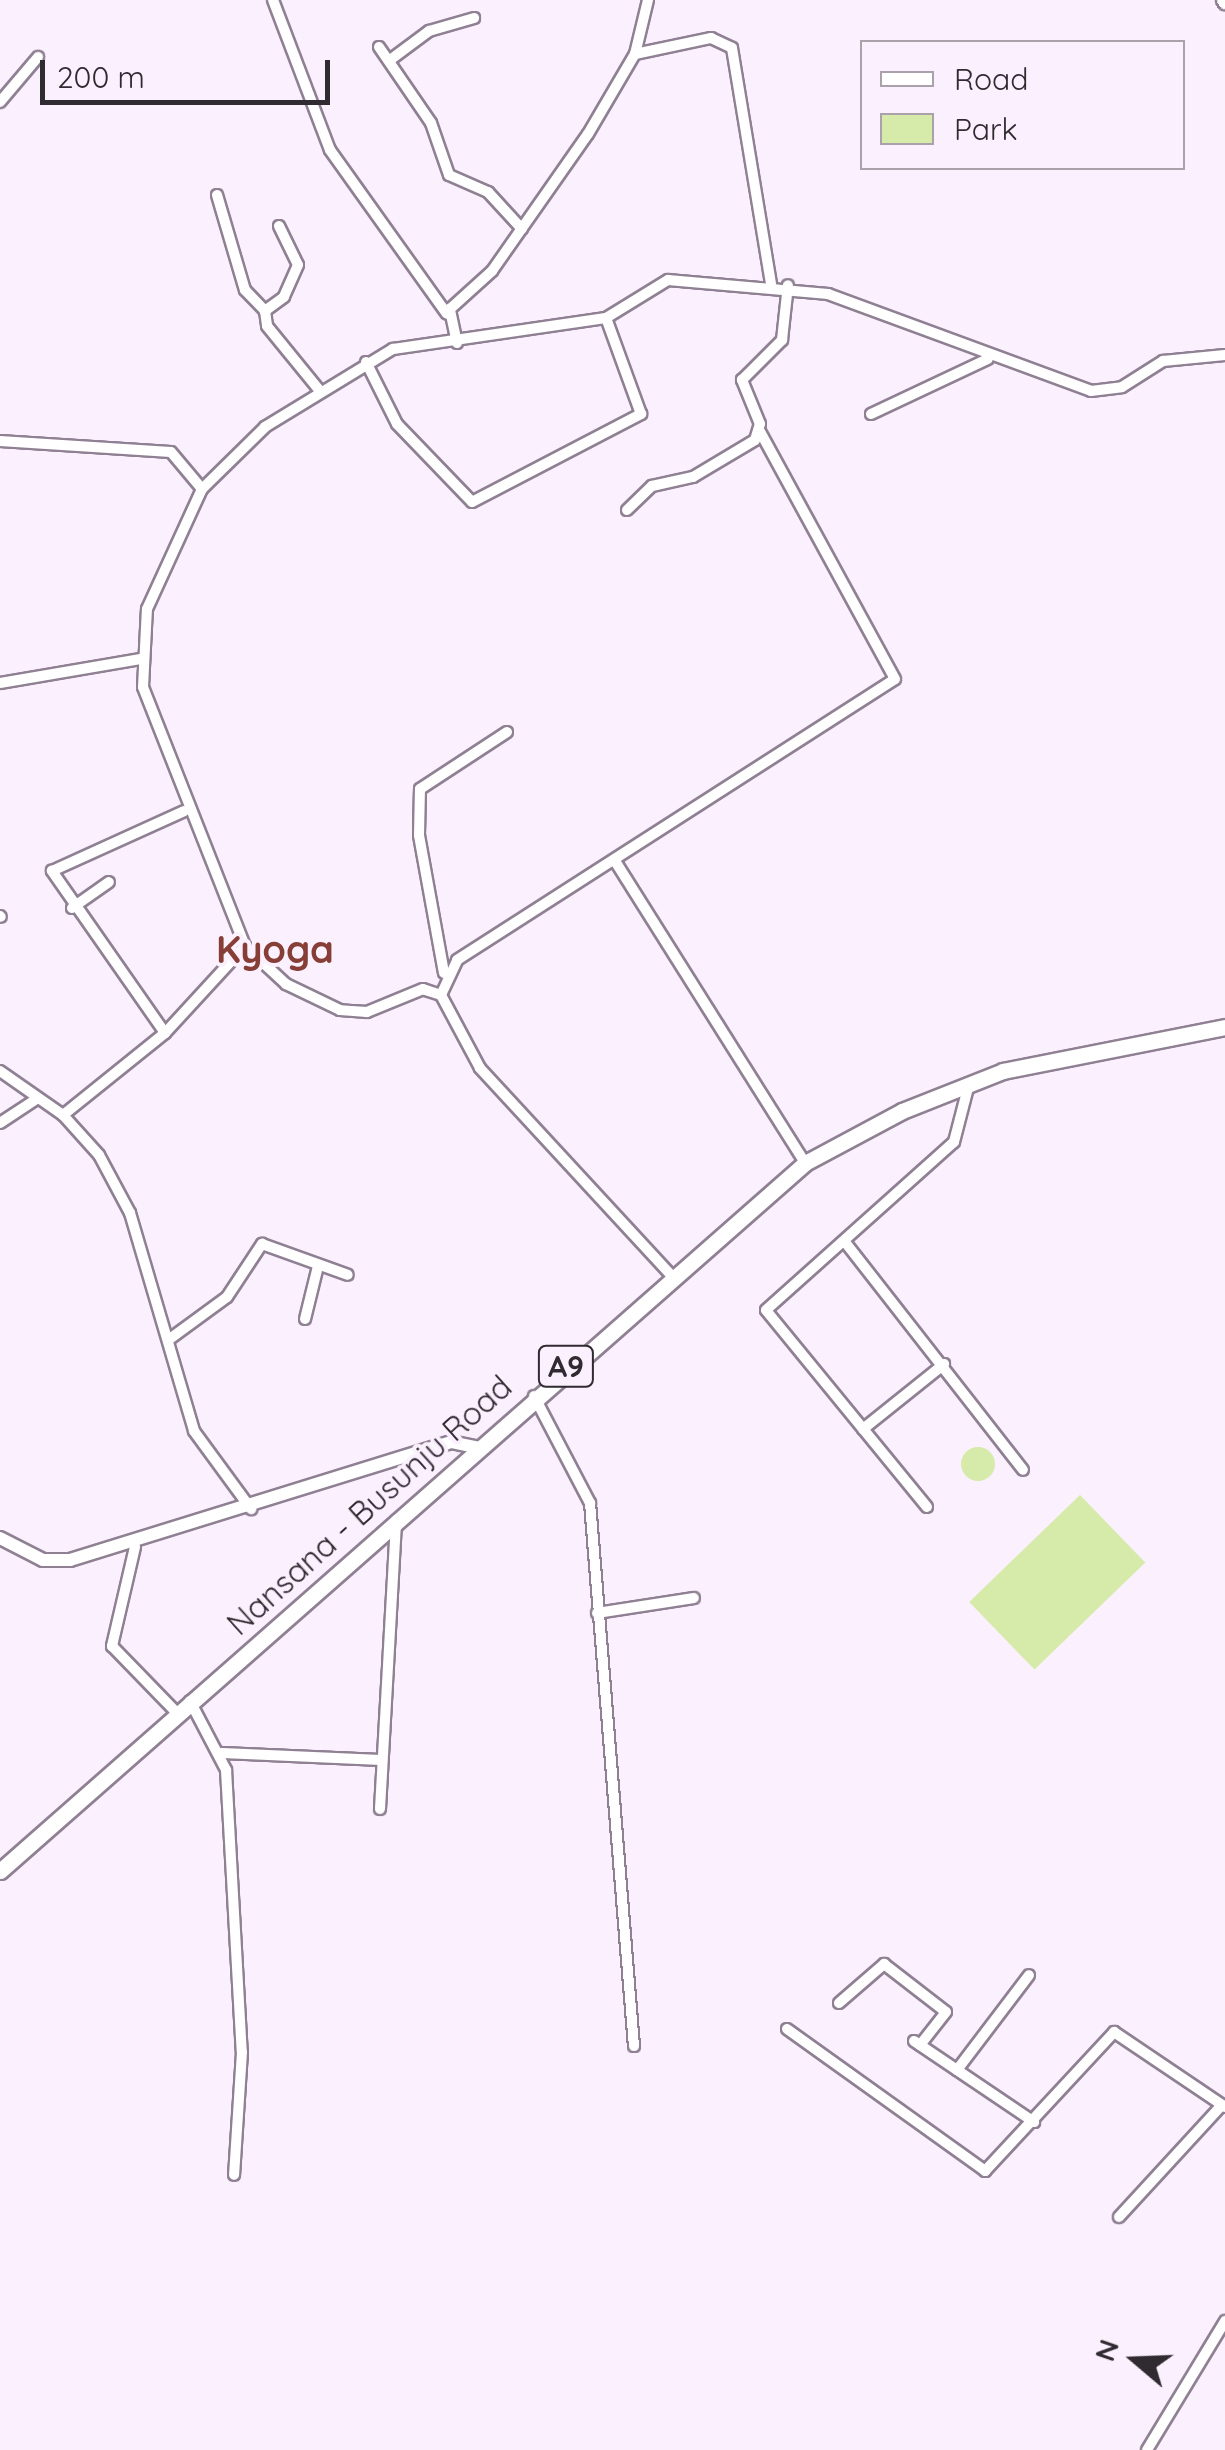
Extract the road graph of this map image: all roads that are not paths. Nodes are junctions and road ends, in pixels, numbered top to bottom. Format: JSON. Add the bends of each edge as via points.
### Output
{"nodes":[{"id":1,"x":273,"y":0,"type":"edge"},
{"id":2,"x":648,"y":0,"type":"edge"},
{"id":3,"x":474,"y":18,"type":"dead end"},
{"id":4,"x":380,"y":47,"type":"dead end"},
{"id":5,"x":635,"y":54,"type":"junction"},
{"id":6,"x":38,"y":58,"type":"dead end"},
{"id":7,"x":390,"y":60,"type":"junction"},
{"id":8,"x":0,"y":102,"type":"edge"},
{"id":9,"x":217,"y":195,"type":"dead end"},
{"id":10,"x":280,"y":226,"type":"dead end"},
{"id":11,"x":522,"y":228,"type":"junction"},
{"id":12,"x":771,"y":284,"type":"junction"},
{"id":13,"x":788,"y":286,"type":"junction"},
{"id":14,"x":265,"y":310,"type":"junction"},
{"id":15,"x":447,"y":314,"type":"junction"},
{"id":16,"x":606,"y":318,"type":"junction"},
{"id":17,"x":457,"y":343,"type":"junction"},
{"id":18,"x":1225,"y":355,"type":"edge"},
{"id":19,"x":988,"y":359,"type":"junction"},
{"id":20,"x":366,"y":362,"type":"junction"},
{"id":21,"x":320,"y":390,"type":"junction"},
{"id":22,"x":871,"y":414,"type":"dead end"},
{"id":23,"x":760,"y":431,"type":"junction"},
{"id":24,"x":0,"y":441,"type":"edge"},
{"id":25,"x":202,"y":490,"type":"junction"},
{"id":26,"x":627,"y":510,"type":"dead end"},
{"id":27,"x":140,"y":659,"type":"junction"},
{"id":28,"x":0,"y":683,"type":"edge"},
{"id":29,"x":507,"y":732,"type":"dead end"},
{"id":30,"x":184,"y":811,"type":"junction"},
{"id":31,"x":615,"y":861,"type":"junction"},
{"id":32,"x":109,"y":882,"type":"dead end"},
{"id":33,"x":72,"y":908,"type":"junction"},
{"id":34,"x":245,"y":946,"type":"junction"},
{"id":35,"x":444,"y":974,"type":"junction"},
{"id":36,"x":441,"y":995,"type":"junction"},
{"id":37,"x":1225,"y":1027,"type":"edge"},
{"id":38,"x":165,"y":1033,"type":"junction"},
{"id":39,"x":0,"y":1071,"type":"edge"},
{"id":40,"x":969,"y":1084,"type":"junction"},
{"id":41,"x":35,"y":1100,"type":"junction"},
{"id":42,"x":63,"y":1116,"type":"junction"},
{"id":43,"x":0,"y":1123,"type":"edge"},
{"id":44,"x":805,"y":1164,"type":"junction"},
{"id":45,"x":844,"y":1242,"type":"junction"},
{"id":46,"x":318,"y":1266,"type":"junction"},
{"id":47,"x":670,"y":1274,"type":"junction"},
{"id":48,"x":348,"y":1275,"type":"dead end"},
{"id":49,"x":305,"y":1319,"type":"dead end"},
{"id":50,"x":171,"y":1338,"type":"junction"},
{"id":51,"x":944,"y":1364,"type":"junction"},
{"id":52,"x":534,"y":1396,"type":"junction"},
{"id":53,"x":863,"y":1428,"type":"junction"},
{"id":54,"x":480,"y":1448,"type":"junction"},
{"id":55,"x":1023,"y":1470,"type":"dead end"},
{"id":56,"x":927,"y":1507,"type":"dead end"},
{"id":57,"x":251,"y":1509,"type":"junction"},
{"id":58,"x":396,"y":1516,"type":"junction"},
{"id":59,"x":0,"y":1538,"type":"edge"},
{"id":60,"x":136,"y":1547,"type":"junction"},
{"id":61,"x":694,"y":1598,"type":"dead end"},
{"id":62,"x":597,"y":1613,"type":"junction"},
{"id":63,"x":190,"y":1700,"type":"junction"},
{"id":64,"x":176,"y":1713,"type":"junction"},
{"id":65,"x":222,"y":1753,"type":"junction"},
{"id":66,"x":382,"y":1760,"type":"junction"},
{"id":67,"x":380,"y":1809,"type":"dead end"},
{"id":68,"x":0,"y":1871,"type":"edge"},
{"id":69,"x":1028,"y":1976,"type":"dead end"},
{"id":70,"x":840,"y":2002,"type":"dead end"},
{"id":71,"x":787,"y":2029,"type":"dead end"},
{"id":72,"x":634,"y":2046,"type":"dead end"},
{"id":73,"x":957,"y":2070,"type":"junction"},
{"id":74,"x":1224,"y":2106,"type":"edge"},
{"id":75,"x":1034,"y":2122,"type":"junction"},
{"id":76,"x":234,"y":2175,"type":"dead end"},
{"id":77,"x":1119,"y":2217,"type":"dead end"},
{"id":78,"x":1225,"y":2321,"type":"edge"},
{"id":79,"x":1147,"y":2450,"type":"edge"}],
"edges":[{"from":1,"to":15,"type":"street","via":[[330,150]]},
{"from":2,"to":5,"type":"street"},
{"from":3,"to":7,"type":"street","via":[[430,31]]},
{"from":4,"to":7,"type":"street"},
{"from":5,"to":11,"type":"street"},
{"from":5,"to":12,"type":"street","via":[[711,38],[732,48]]},
{"from":6,"to":8,"type":"street"},
{"from":7,"to":11,"type":"street","via":[[431,123],[449,175],[488,192]]},
{"from":9,"to":14,"type":"street","via":[[245,290]]},
{"from":10,"to":14,"type":"street","via":[[297,273]]},
{"from":11,"to":15,"type":"street"},
{"from":12,"to":13,"type":"street"},
{"from":12,"to":16,"type":"street","via":[[668,280]]},
{"from":13,"to":19,"type":"street","via":[[857,303]]},
{"from":13,"to":23,"type":"street","via":[[782,340],[742,380]]},
{"from":14,"to":21,"type":"street","via":[[267,326]]},
{"from":15,"to":17,"type":"street"},
{"from":16,"to":17,"type":"street"},
{"from":16,"to":20,"type":"street","via":[[641,414],[472,502],[397,424]]},
{"from":17,"to":20,"type":"street","via":[[419,341]]},
{"from":18,"to":19,"type":"street","via":[[1163,361],[1106,392]]},
{"from":19,"to":22,"type":"street"},
{"from":20,"to":21,"type":"street"},
{"from":21,"to":25,"type":"street","via":[[265,427]]},
{"from":23,"to":26,"type":"street","via":[[692,477],[652,486]]},
{"from":23,"to":31,"type":"street","via":[[896,678]]},
{"from":24,"to":25,"type":"street","via":[[171,452]]},
{"from":25,"to":27,"type":"street","via":[[161,568]]},
{"from":27,"to":28,"type":"street"},
{"from":27,"to":30,"type":"street","via":[[150,722]]},
{"from":29,"to":35,"type":"street","via":[[420,789],[419,835]]},
{"from":30,"to":33,"type":"street","via":[[59,864],[53,876]]},
{"from":30,"to":34,"type":"street"},
{"from":31,"to":35,"type":"street"},
{"from":31,"to":44,"type":"street"},
{"from":32,"to":33,"type":"street"},
{"from":33,"to":38,"type":"street"},
{"from":34,"to":36,"type":"street","via":[[286,984],[340,1010],[367,1012],[424,989]]},
{"from":34,"to":38,"type":"street"},
{"from":35,"to":36,"type":"street"},
{"from":36,"to":47,"type":"street","via":[[480,1068]]},
{"from":37,"to":40,"type":"main road","name":"Nansana - Busunju Road","number":"A9"},
{"from":38,"to":42,"type":"street"},
{"from":39,"to":41,"type":"street"},
{"from":40,"to":44,"type":"main road","name":"Nansana - Busunju Road","number":"A9"},
{"from":40,"to":45,"type":"street","via":[[954,1142]]},
{"from":41,"to":42,"type":"street"},
{"from":41,"to":43,"type":"street"},
{"from":42,"to":50,"type":"street","via":[[99,1155],[130,1212]]},
{"from":44,"to":47,"type":"main road","name":"Nansana - Busunju Road","number":"A9"},
{"from":45,"to":51,"type":"street"},
{"from":45,"to":53,"type":"street","via":[[766,1310]]},
{"from":46,"to":48,"type":"street"},
{"from":46,"to":49,"type":"street"},
{"from":46,"to":50,"type":"street","via":[[262,1244],[227,1296]]},
{"from":47,"to":52,"type":"main road","name":"Nansana - Busunju Road","number":"A9"},
{"from":50,"to":57,"type":"street","via":[[194,1432]]},
{"from":51,"to":53,"type":"street"},
{"from":51,"to":55,"type":"street"},
{"from":52,"to":54,"type":"main road","name":"Nansana - Busunju Road","number":"A9"},
{"from":52,"to":62,"type":"street","via":[[590,1503]]},
{"from":53,"to":56,"type":"street"},
{"from":54,"to":57,"type":"street","via":[[450,1442]]},
{"from":54,"to":58,"type":"main road","name":"Nansana - Busunju Road","number":"A9"},
{"from":57,"to":60,"type":"street"},
{"from":58,"to":63,"type":"main road","name":"Nansana - Busunju Road","number":"A9"},
{"from":58,"to":66,"type":"street"},
{"from":59,"to":60,"type":"street","via":[[43,1560]]},
{"from":60,"to":64,"type":"street","via":[[112,1646]]},
{"from":61,"to":62,"type":"street"},
{"from":62,"to":72,"type":"street"},
{"from":63,"to":64,"type":"main road","name":"Nansana - Busunju Road","number":"A9"},
{"from":63,"to":65,"type":"street"},
{"from":64,"to":68,"type":"main road","name":"Nansana - Busunju Road","number":"A9"},
{"from":65,"to":66,"type":"street"},
{"from":65,"to":76,"type":"street","via":[[242,2052]]},
{"from":66,"to":67,"type":"street"},
{"from":69,"to":73,"type":"street"},
{"from":70,"to":73,"type":"street","via":[[884,1964],[946,2012],[917,2043]]},
{"from":71,"to":75,"type":"street","via":[[984,2171]]},
{"from":73,"to":75,"type":"street"},
{"from":74,"to":75,"type":"street","via":[[1114,2032]]},
{"from":74,"to":77,"type":"street"},
{"from":78,"to":79,"type":"street"}]}
